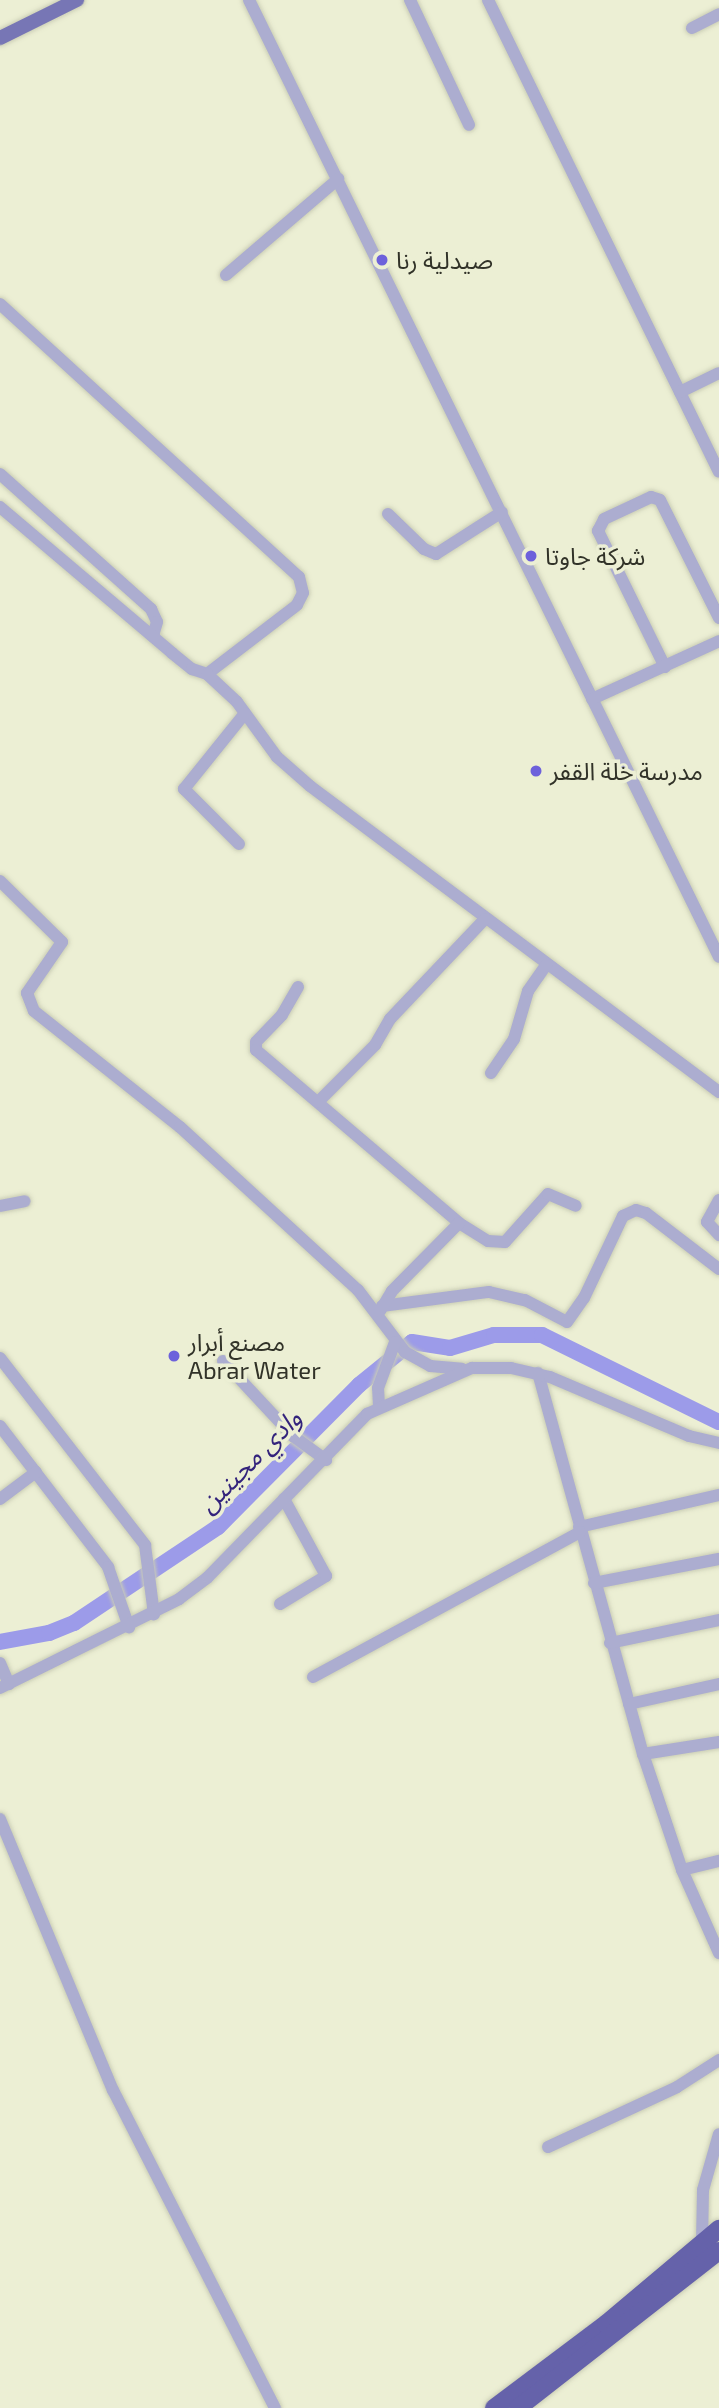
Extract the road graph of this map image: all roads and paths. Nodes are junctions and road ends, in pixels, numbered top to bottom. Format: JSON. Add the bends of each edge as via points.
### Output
{"nodes":[{"id":1,"x":77,"y":0,"type":"edge"},
{"id":2,"x":249,"y":0,"type":"edge"},
{"id":3,"x":410,"y":0,"type":"edge"},
{"id":4,"x":488,"y":0,"type":"edge"},
{"id":5,"x":719,"y":14,"type":"edge"},
{"id":6,"x":692,"y":28,"type":"dead end"},
{"id":7,"x":0,"y":38,"type":"edge"},
{"id":8,"x":469,"y":125,"type":"dead end"},
{"id":9,"x":338,"y":179,"type":"junction"},
{"id":10,"x":226,"y":275,"type":"dead end"},
{"id":11,"x":0,"y":304,"type":"edge"},
{"id":12,"x":719,"y":373,"type":"edge"},
{"id":13,"x":680,"y":393,"type":"junction"},
{"id":14,"x":719,"y":472,"type":"edge"},
{"id":15,"x":0,"y":474,"type":"edge"},
{"id":16,"x":0,"y":507,"type":"edge"},
{"id":17,"x":502,"y":512,"type":"junction"},
{"id":18,"x":388,"y":514,"type":"dead end"},
{"id":19,"x":719,"y":618,"type":"edge"},
{"id":20,"x":153,"y":636,"type":"junction"},
{"id":21,"x":719,"y":641,"type":"edge"},
{"id":22,"x":665,"y":667,"type":"junction"},
{"id":23,"x":207,"y":674,"type":"junction"},
{"id":24,"x":592,"y":699,"type":"junction"},
{"id":25,"x":245,"y":713,"type":"junction"},
{"id":26,"x":239,"y":844,"type":"dead end"},
{"id":27,"x":0,"y":881,"type":"edge"},
{"id":28,"x":485,"y":919,"type":"junction"},
{"id":29,"x":719,"y":957,"type":"edge"},
{"id":30,"x":546,"y":965,"type":"junction"},
{"id":31,"x":298,"y":987,"type":"dead end"},
{"id":32,"x":491,"y":1073,"type":"dead end"},
{"id":33,"x":719,"y":1092,"type":"edge"},
{"id":34,"x":318,"y":1102,"type":"junction"},
{"id":35,"x":719,"y":1200,"type":"edge"},
{"id":36,"x":25,"y":1201,"type":"dead end"},
{"id":37,"x":0,"y":1206,"type":"edge"},
{"id":38,"x":576,"y":1206,"type":"dead end"},
{"id":39,"x":459,"y":1223,"type":"junction"},
{"id":40,"x":719,"y":1234,"type":"edge"},
{"id":41,"x":719,"y":1269,"type":"edge"},
{"id":42,"x":381,"y":1310,"type":"junction"},
{"id":43,"x":400,"y":1347,"type":"junction"},
{"id":44,"x":0,"y":1358,"type":"edge"},
{"id":45,"x":223,"y":1361,"type":"dead end"},
{"id":46,"x":472,"y":1368,"type":"junction"},
{"id":47,"x":538,"y":1373,"type":"junction"},
{"id":48,"x":379,"y":1406,"type":"junction"},
{"id":49,"x":0,"y":1426,"type":"edge"},
{"id":50,"x":719,"y":1443,"type":"edge"},
{"id":51,"x":320,"y":1457,"type":"junction"},
{"id":52,"x":36,"y":1472,"type":"junction"},
{"id":53,"x":719,"y":1495,"type":"edge"},
{"id":54,"x":0,"y":1499,"type":"edge"},
{"id":55,"x":284,"y":1499,"type":"junction"},
{"id":56,"x":580,"y":1530,"type":"junction"},
{"id":57,"x":719,"y":1559,"type":"edge"},
{"id":58,"x":594,"y":1583,"type":"junction"},
{"id":59,"x":280,"y":1604,"type":"dead end"},
{"id":60,"x":154,"y":1614,"type":"junction"},
{"id":61,"x":719,"y":1619,"type":"edge"},
{"id":62,"x":129,"y":1627,"type":"junction"},
{"id":63,"x":610,"y":1643,"type":"junction"},
{"id":64,"x":0,"y":1662,"type":"edge"},
{"id":65,"x":313,"y":1677,"type":"dead end"},
{"id":66,"x":719,"y":1684,"type":"edge"},
{"id":67,"x":4,"y":1686,"type":"edge"},
{"id":68,"x":629,"y":1704,"type":"junction"},
{"id":69,"x":719,"y":1742,"type":"edge"},
{"id":70,"x":643,"y":1754,"type":"junction"},
{"id":71,"x":0,"y":1819,"type":"edge"},
{"id":72,"x":719,"y":1861,"type":"edge"},
{"id":73,"x":682,"y":1870,"type":"junction"},
{"id":74,"x":719,"y":1953,"type":"edge"},
{"id":75,"x":719,"y":2060,"type":"edge"},
{"id":76,"x":719,"y":2134,"type":"edge"},
{"id":77,"x":548,"y":2147,"type":"dead end"},
{"id":78,"x":719,"y":2229,"type":"edge"},
{"id":79,"x":702,"y":2242,"type":"junction"},
{"id":80,"x":719,"y":2251,"type":"edge"},
{"id":81,"x":275,"y":2408,"type":"edge"},
{"id":82,"x":494,"y":2408,"type":"edge"},
{"id":83,"x":518,"y":2408,"type":"edge"}],
"edges":[{"from":1,"to":7,"type":"main road"},
{"from":2,"to":9,"type":"street"},
{"from":3,"to":8,"type":"street"},
{"from":4,"to":13,"type":"street"},
{"from":5,"to":6,"type":"street"},
{"from":9,"to":10,"type":"street"},
{"from":9,"to":17,"type":"street"},
{"from":11,"to":23,"type":"street","via":[[299,577],[303,593],[297,605]]},
{"from":12,"to":13,"type":"street"},
{"from":13,"to":14,"type":"street"},
{"from":15,"to":20,"type":"street","via":[[151,609],[157,622]]},
{"from":16,"to":20,"type":"street"},
{"from":17,"to":18,"type":"street","via":[[436,554],[424,549]]},
{"from":17,"to":24,"type":"street"},
{"from":19,"to":22,"type":"street","via":[[660,500],[651,497],[604,519],[598,531]]},
{"from":20,"to":23,"type":"street","via":[[192,669]]},
{"from":21,"to":22,"type":"street"},
{"from":22,"to":24,"type":"street"},
{"from":23,"to":25,"type":"street"},
{"from":24,"to":29,"type":"street"},
{"from":25,"to":26,"type":"street","via":[[184,789]]},
{"from":25,"to":28,"type":"street","via":[[277,757]]},
{"from":27,"to":42,"type":"street","via":[[62,942],[27,993],[34,1012],[180,1127]]},
{"from":28,"to":30,"type":"street"},
{"from":28,"to":34,"type":"street","via":[[390,1019],[375,1045]]},
{"from":30,"to":32,"type":"street","via":[[528,991],[514,1039]]},
{"from":30,"to":33,"type":"street"},
{"from":31,"to":34,"type":"street","via":[[282,1015],[254,1045]]},
{"from":34,"to":39,"type":"street"},
{"from":35,"to":40,"type":"street","via":[[707,1222]]},
{"from":36,"to":37,"type":"street"},
{"from":38,"to":39,"type":"street","via":[[548,1194],[505,1242],[488,1241]]},
{"from":39,"to":42,"type":"street"},
{"from":41,"to":42,"type":"street","via":[[636,1210],[623,1216],[567,1322],[525,1300],[489,1292]]},
{"from":42,"to":43,"type":"street"},
{"from":43,"to":46,"type":"street","via":[[439,1369]]},
{"from":43,"to":48,"type":"street","via":[[388,1361],[377,1388]]},
{"from":44,"to":60,"type":"street","via":[[141,1539],[149,1557]]},
{"from":45,"to":51,"type":"street","via":[[293,1436]]},
{"from":46,"to":47,"type":"street"},
{"from":46,"to":48,"type":"street"},
{"from":47,"to":50,"type":"street","via":[[689,1436]]},
{"from":47,"to":56,"type":"street"},
{"from":48,"to":51,"type":"street"},
{"from":49,"to":52,"type":"street"},
{"from":51,"to":55,"type":"street"},
{"from":52,"to":54,"type":"street"},
{"from":52,"to":62,"type":"street","via":[[108,1567]]},
{"from":53,"to":56,"type":"street"},
{"from":55,"to":59,"type":"street","via":[[326,1576]]},
{"from":55,"to":60,"type":"street","via":[[208,1577]]},
{"from":56,"to":58,"type":"street"},
{"from":56,"to":65,"type":"street"},
{"from":57,"to":58,"type":"street"},
{"from":58,"to":63,"type":"street"},
{"from":60,"to":62,"type":"street"},
{"from":61,"to":63,"type":"street"},
{"from":62,"to":67,"type":"street"},
{"from":63,"to":68,"type":"street"},
{"from":64,"to":67,"type":"street"},
{"from":66,"to":68,"type":"street"},
{"from":68,"to":70,"type":"street"},
{"from":69,"to":70,"type":"street"},
{"from":70,"to":73,"type":"street"},
{"from":71,"to":81,"type":"street","via":[[113,2090]]},
{"from":72,"to":73,"type":"street"},
{"from":73,"to":74,"type":"street"},
{"from":75,"to":77,"type":"street","via":[[677,2087]]},
{"from":76,"to":79,"type":"street","via":[[703,2190]]},
{"from":78,"to":79,"type":"highway"},
{"from":79,"to":82,"type":"highway","via":[[606,2324]]},
{"from":80,"to":83,"type":"highway"}]}
